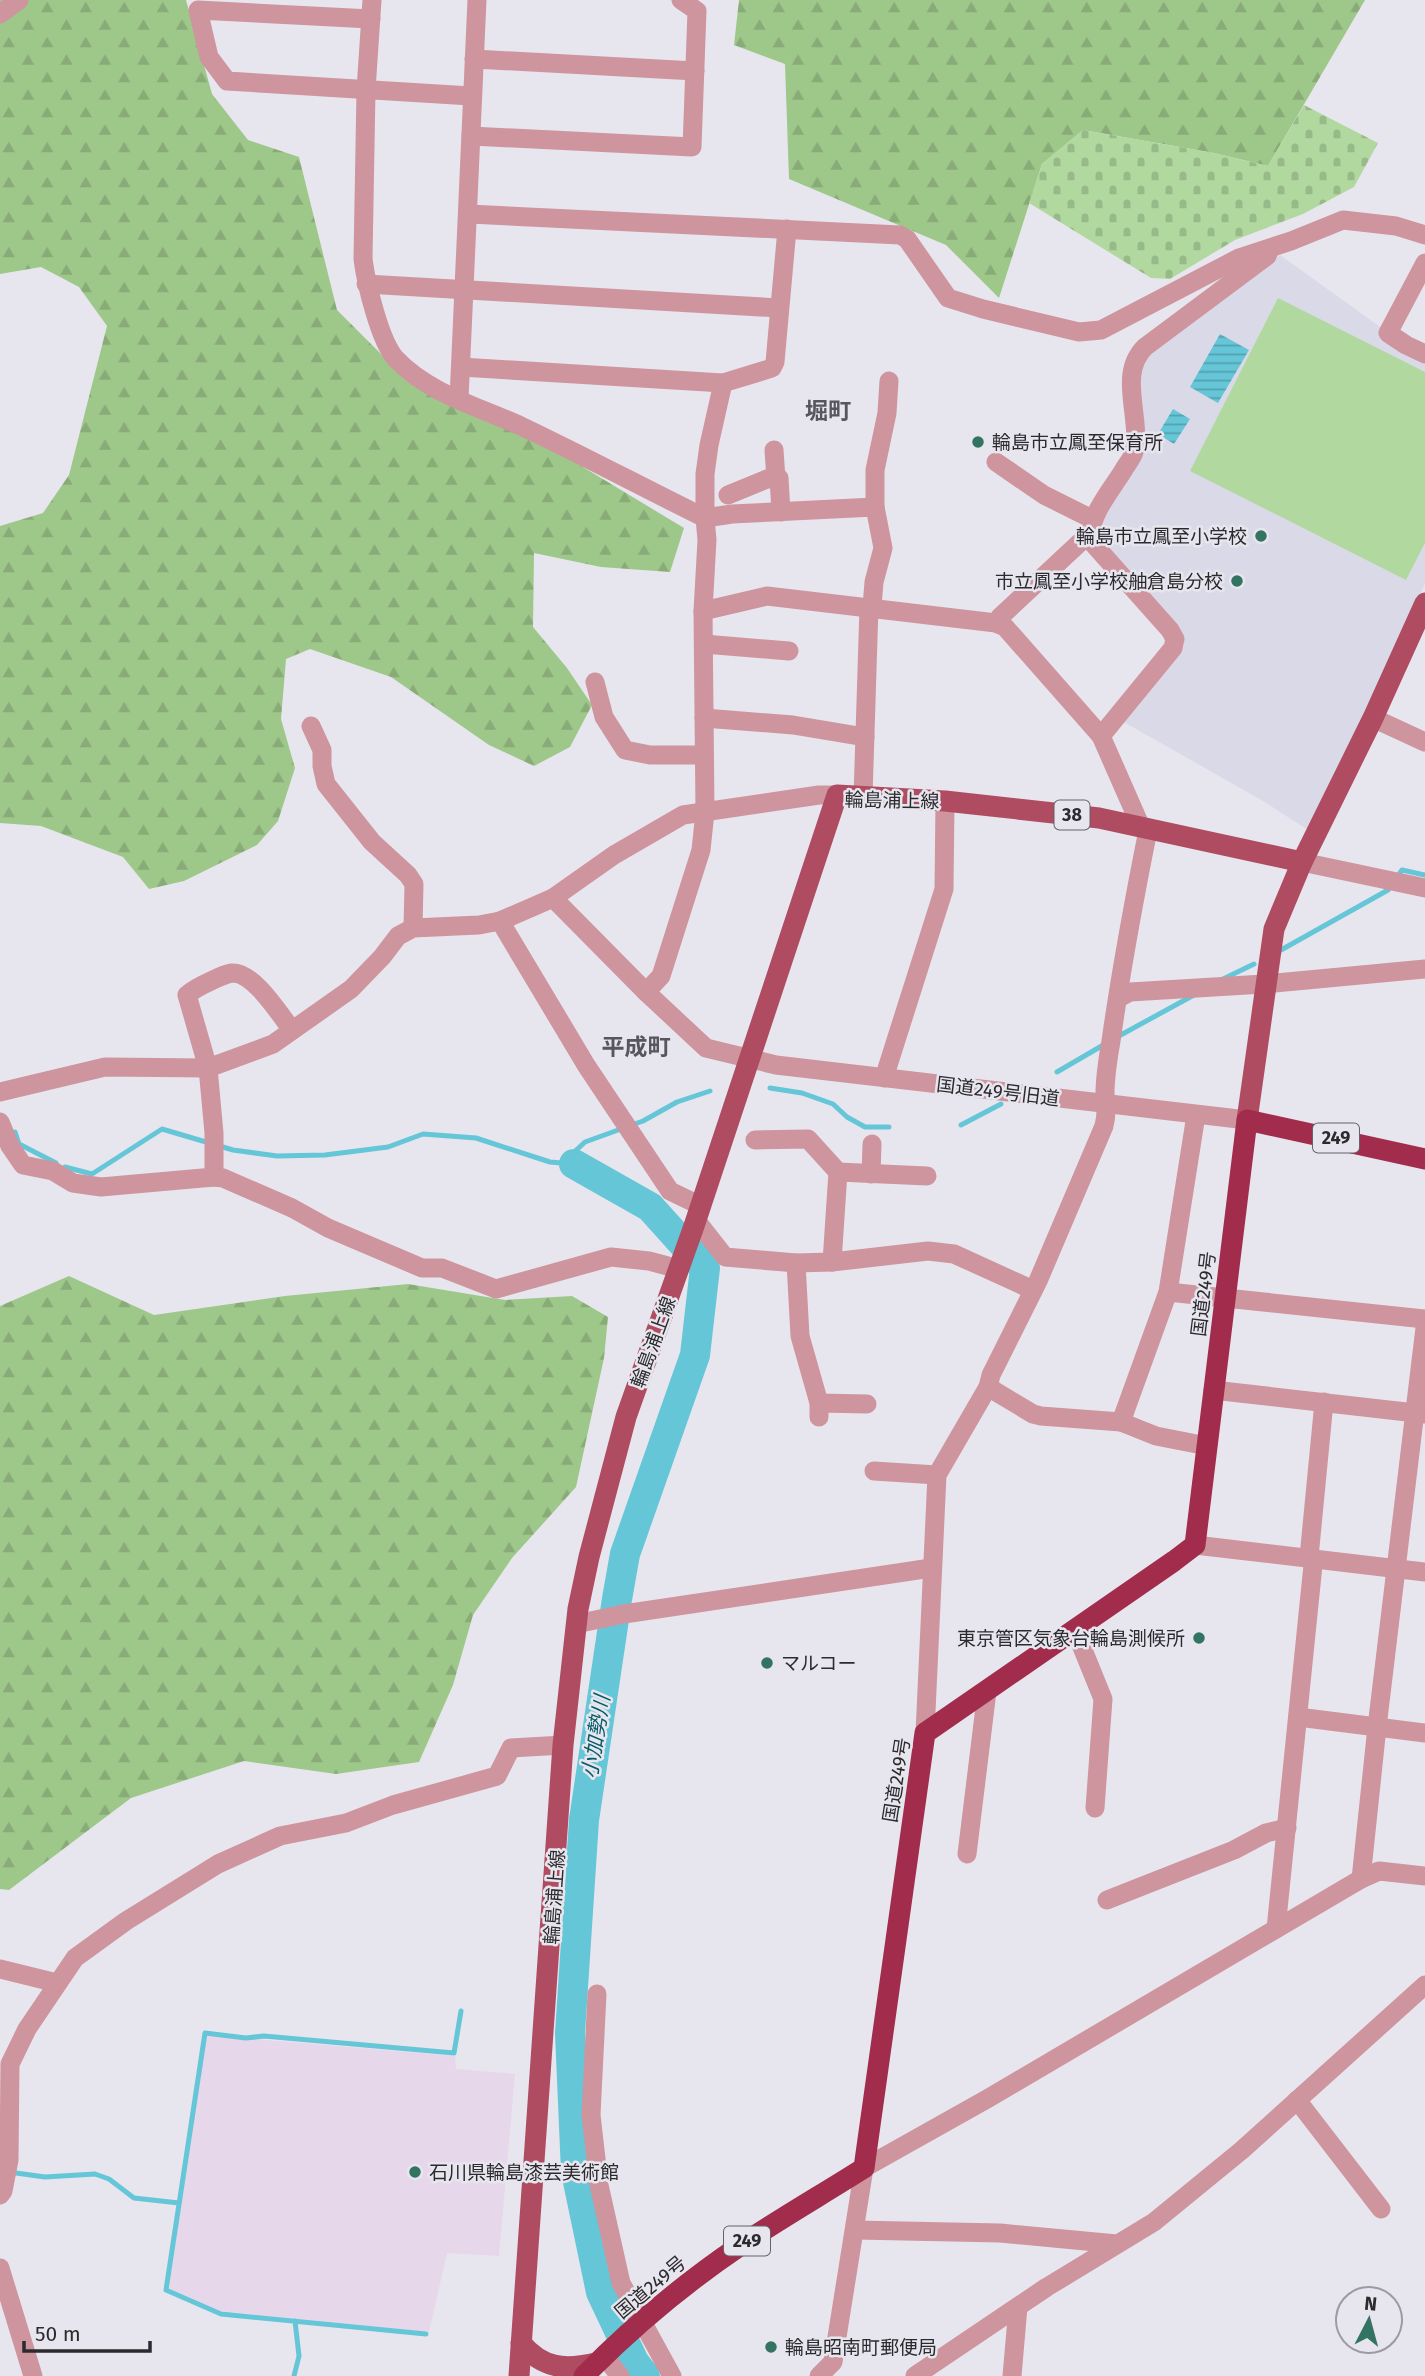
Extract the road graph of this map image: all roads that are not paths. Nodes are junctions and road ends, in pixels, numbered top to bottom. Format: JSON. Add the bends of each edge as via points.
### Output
{"nodes":[{"id":1,"x":19,"y":0,"type":"edge"},
{"id":2,"x":477,"y":0,"type":"edge"},
{"id":3,"x":681,"y":0,"type":"edge"},
{"id":4,"x":371,"y":9,"type":"edge"},
{"id":5,"x":0,"y":14,"type":"edge"},
{"id":6,"x":474,"y":59,"type":"junction"},
{"id":7,"x":695,"y":71,"type":"junction"},
{"id":8,"x":366,"y":90,"type":"junction"},
{"id":9,"x":471,"y":96,"type":"junction"},
{"id":10,"x":471,"y":136,"type":"junction"},
{"id":11,"x":469,"y":214,"type":"junction"},
{"id":12,"x":787,"y":229,"type":"junction"},
{"id":13,"x":1425,"y":234,"type":"edge"},
{"id":14,"x":1271,"y":246,"type":"junction"},
{"id":15,"x":1425,"y":263,"type":"edge"},
{"id":16,"x":366,"y":284,"type":"junction"},
{"id":17,"x":464,"y":289,"type":"junction"},
{"id":18,"x":779,"y":308,"type":"junction"},
{"id":19,"x":1425,"y":354,"type":"edge"},
{"id":20,"x":461,"y":367,"type":"junction"},
{"id":21,"x":889,"y":381,"type":"dead end"},
{"id":22,"x":723,"y":383,"type":"junction"},
{"id":23,"x":459,"y":399,"type":"junction"},
{"id":24,"x":774,"y":450,"type":"dead end"},
{"id":25,"x":996,"y":462,"type":"dead end"},
{"id":26,"x":776,"y":479,"type":"junction"},
{"id":27,"x":728,"y":495,"type":"dead end"},
{"id":28,"x":875,"y":507,"type":"junction"},
{"id":29,"x":781,"y":512,"type":"junction"},
{"id":30,"x":705,"y":518,"type":"junction"},
{"id":31,"x":1091,"y":526,"type":"junction"},
{"id":32,"x":871,"y":607,"type":"junction"},
{"id":33,"x":1423,"y":609,"type":"edge"},
{"id":34,"x":703,"y":611,"type":"junction"},
{"id":35,"x":996,"y":623,"type":"junction"},
{"id":36,"x":704,"y":644,"type":"junction"},
{"id":37,"x":789,"y":651,"type":"dead end"},
{"id":38,"x":596,"y":682,"type":"dead end"},
{"id":39,"x":704,"y":718,"type":"junction"},
{"id":40,"x":1373,"y":718,"type":"junction"},
{"id":41,"x":311,"y":726,"type":"dead end"},
{"id":42,"x":1101,"y":736,"type":"junction"},
{"id":43,"x":865,"y":737,"type":"junction"},
{"id":44,"x":1425,"y":742,"type":"edge"},
{"id":45,"x":703,"y":755,"type":"junction"},
{"id":46,"x":837,"y":795,"type":"junction"},
{"id":47,"x":863,"y":797,"type":"junction"},
{"id":48,"x":945,"y":801,"type":"junction"},
{"id":49,"x":705,"y":813,"type":"junction"},
{"id":50,"x":1145,"y":829,"type":"junction"},
{"id":51,"x":1302,"y":862,"type":"junction"},
{"id":52,"x":1425,"y":888,"type":"edge"},
{"id":53,"x":553,"y":898,"type":"junction"},
{"id":54,"x":500,"y":921,"type":"junction"},
{"id":55,"x":413,"y":928,"type":"junction"},
{"id":56,"x":1425,"y":969,"type":"edge"},
{"id":57,"x":1264,"y":984,"type":"junction"},
{"id":58,"x":646,"y":992,"type":"junction"},
{"id":59,"x":1119,"y":998,"type":"junction"},
{"id":60,"x":292,"y":1030,"type":"junction"},
{"id":61,"x":749,"y":1059,"type":"junction"},
{"id":62,"x":208,"y":1068,"type":"junction"},
{"id":63,"x":884,"y":1078,"type":"junction"},
{"id":64,"x":0,"y":1092,"type":"edge"},
{"id":65,"x":1107,"y":1104,"type":"junction"},
{"id":66,"x":1196,"y":1115,"type":"junction"},
{"id":67,"x":1247,"y":1121,"type":"junction"},
{"id":68,"x":4,"y":1132,"type":"edge"},
{"id":69,"x":755,"y":1140,"type":"dead end"},
{"id":70,"x":872,"y":1144,"type":"dead end"},
{"id":71,"x":1425,"y":1159,"type":"edge"},
{"id":72,"x":838,"y":1172,"type":"junction"},
{"id":73,"x":871,"y":1174,"type":"junction"},
{"id":74,"x":927,"y":1176,"type":"dead end"},
{"id":75,"x":214,"y":1177,"type":"junction"},
{"id":76,"x":697,"y":1217,"type":"junction"},
{"id":77,"x":832,"y":1262,"type":"junction"},
{"id":78,"x":796,"y":1263,"type":"junction"},
{"id":79,"x":679,"y":1269,"type":"junction"},
{"id":80,"x":1032,"y":1290,"type":"junction"},
{"id":81,"x":1168,"y":1292,"type":"junction"},
{"id":82,"x":1226,"y":1297,"type":"junction"},
{"id":83,"x":1425,"y":1319,"type":"edge"},
{"id":84,"x":1425,"y":1328,"type":"edge"},
{"id":85,"x":988,"y":1387,"type":"junction"},
{"id":86,"x":1213,"y":1390,"type":"junction"},
{"id":87,"x":1324,"y":1402,"type":"junction"},
{"id":88,"x":867,"y":1404,"type":"dead end"},
{"id":89,"x":1420,"y":1413,"type":"edge"},
{"id":90,"x":1121,"y":1422,"type":"junction"},
{"id":91,"x":1207,"y":1446,"type":"junction"},
{"id":92,"x":874,"y":1471,"type":"dead end"},
{"id":93,"x":937,"y":1475,"type":"junction"},
{"id":94,"x":1195,"y":1545,"type":"junction"},
{"id":95,"x":1309,"y":1557,"type":"junction"},
{"id":96,"x":931,"y":1568,"type":"junction"},
{"id":97,"x":1398,"y":1568,"type":"junction"},
{"id":98,"x":1425,"y":1572,"type":"edge"},
{"id":99,"x":586,"y":1621,"type":"junction"},
{"id":100,"x":1075,"y":1630,"type":"junction"},
{"id":101,"x":986,"y":1691,"type":"junction"},
{"id":102,"x":1298,"y":1717,"type":"junction"},
{"id":103,"x":1377,"y":1727,"type":"junction"},
{"id":104,"x":925,"y":1733,"type":"junction"},
{"id":105,"x":1425,"y":1733,"type":"edge"},
{"id":106,"x":563,"y":1745,"type":"junction"},
{"id":107,"x":1095,"y":1808,"type":"dead end"},
{"id":108,"x":1287,"y":1828,"type":"junction"},
{"id":109,"x":967,"y":1854,"type":"dead end"},
{"id":110,"x":1425,"y":1876,"type":"edge"},
{"id":111,"x":1361,"y":1879,"type":"junction"},
{"id":112,"x":1107,"y":1900,"type":"dead end"},
{"id":113,"x":1276,"y":1929,"type":"junction"},
{"id":114,"x":0,"y":1969,"type":"edge"},
{"id":115,"x":57,"y":1983,"type":"junction"},
{"id":116,"x":1425,"y":1985,"type":"edge"},
{"id":117,"x":597,"y":1994,"type":"dead end"},
{"id":118,"x":1297,"y":2100,"type":"junction"},
{"id":119,"x":864,"y":2168,"type":"junction"},
{"id":120,"x":0,"y":2195,"type":"edge"},
{"id":121,"x":1381,"y":2209,"type":"dead end"},
{"id":122,"x":855,"y":2230,"type":"junction"},
{"id":123,"x":1117,"y":2244,"type":"junction"},
{"id":124,"x":0,"y":2268,"type":"edge"},
{"id":125,"x":1018,"y":2307,"type":"junction"},
{"id":126,"x":640,"y":2324,"type":"junction"},
{"id":127,"x":521,"y":2343,"type":"junction"},
{"id":128,"x":598,"y":2362,"type":"edge"},
{"id":129,"x":33,"y":2376,"type":"edge"},
{"id":130,"x":519,"y":2376,"type":"edge"},
{"id":131,"x":620,"y":2376,"type":"edge"},
{"id":132,"x":672,"y":2376,"type":"edge"},
{"id":133,"x":818,"y":2376,"type":"edge"},
{"id":134,"x":915,"y":2376,"type":"edge"},
{"id":135,"x":1012,"y":2376,"type":"edge"}],
"edges":[{"from":1,"to":5,"type":"street"},
{"from":2,"to":6,"type":"street"},
{"from":3,"to":7,"type":"street","via":[[698,11]]},
{"from":4,"to":8,"type":"street"},
{"from":4,"to":8,"type":"street","via":[[198,10],[209,58],[227,81]]},
{"from":6,"to":7,"type":"street"},
{"from":6,"to":9,"type":"street"},
{"from":7,"to":10,"type":"street","via":[[692,147]]},
{"from":8,"to":9,"type":"street"},
{"from":8,"to":16,"type":"street"},
{"from":9,"to":10,"type":"street"},
{"from":10,"to":11,"type":"street"},
{"from":11,"to":12,"type":"street"},
{"from":11,"to":17,"type":"street"},
{"from":12,"to":14,"type":"street","via":[[900,235],[948,298],[1079,332],[1101,330]]},
{"from":12,"to":18,"type":"street"},
{"from":13,"to":14,"type":"street","via":[[1343,220]]},
{"from":14,"to":31,"type":"street","via":[[1267,256],[1137,355],[1131,372],[1134,454]]},
{"from":15,"to":19,"type":"street","via":[[1388,333]]},
{"from":16,"to":17,"type":"street"},
{"from":16,"to":23,"type":"street","via":[[394,357],[419,380]]},
{"from":17,"to":18,"type":"street"},
{"from":17,"to":20,"type":"street"},
{"from":18,"to":22,"type":"street","via":[[772,368]]},
{"from":20,"to":22,"type":"street"},
{"from":20,"to":23,"type":"street"},
{"from":21,"to":28,"type":"street"},
{"from":22,"to":30,"type":"street","via":[[705,474]]},
{"from":23,"to":30,"type":"street"},
{"from":24,"to":26,"type":"street"},
{"from":25,"to":31,"type":"street"},
{"from":26,"to":27,"type":"street"},
{"from":26,"to":29,"type":"street"},
{"from":28,"to":29,"type":"street"},
{"from":28,"to":32,"type":"street","via":[[883,548]]},
{"from":29,"to":30,"type":"street"},
{"from":30,"to":34,"type":"street"},
{"from":31,"to":35,"type":"street"},
{"from":31,"to":42,"type":"street","via":[[1089,539],[1175,639],[1173,648]]},
{"from":32,"to":34,"type":"street","via":[[768,596]]},
{"from":32,"to":35,"type":"street"},
{"from":32,"to":43,"type":"street"},
{"from":33,"to":40,"type":"main road"},
{"from":34,"to":36,"type":"street"},
{"from":35,"to":42,"type":"street","via":[[1005,627]]},
{"from":36,"to":37,"type":"street"},
{"from":36,"to":39,"type":"street"},
{"from":38,"to":45,"type":"street","via":[[604,717],[625,750]]},
{"from":39,"to":43,"type":"street"},
{"from":39,"to":45,"type":"street"},
{"from":40,"to":44,"type":"street"},
{"from":40,"to":51,"type":"main road"},
{"from":41,"to":55,"type":"street","via":[[322,750],[326,785],[414,884]]},
{"from":42,"to":50,"type":"street"},
{"from":43,"to":47,"type":"street"},
{"from":45,"to":49,"type":"street"},
{"from":46,"to":47,"type":"main road","name":"輪島浦上線","number":"38"},
{"from":46,"to":49,"type":"street"},
{"from":46,"to":61,"type":"main road","name":"輪島浦上線"},
{"from":47,"to":48,"type":"main road","name":"輪島浦上線","number":"38"},
{"from":48,"to":50,"type":"main road","name":"輪島浦上線","number":"38","via":[[1056,813]]},
{"from":48,"to":63,"type":"street","via":[[944,889]]},
{"from":49,"to":53,"type":"street","via":[[683,815]]},
{"from":49,"to":58,"type":"street","via":[[701,850],[661,975]]},
{"from":50,"to":51,"type":"main road","name":"輪島浦上線","number":"38"},
{"from":50,"to":59,"type":"street"},
{"from":51,"to":52,"type":"street"},
{"from":51,"to":57,"type":"main road","via":[[1274,929]]},
{"from":53,"to":54,"type":"street"},
{"from":53,"to":58,"type":"street","name":"国道249号旧道"},
{"from":54,"to":55,"type":"street"},
{"from":54,"to":76,"type":"street","via":[[629,1130],[670,1191]]},
{"from":55,"to":60,"type":"street","via":[[398,936],[351,989]]},
{"from":56,"to":57,"type":"street"},
{"from":57,"to":59,"type":"street","via":[[1130,992]]},
{"from":57,"to":67,"type":"main road"},
{"from":58,"to":61,"type":"street","name":"国道249号旧道","via":[[706,1048]]},
{"from":59,"to":65,"type":"street","via":[[1109,1052]]},
{"from":60,"to":62,"type":"street","via":[[274,1044]]},
{"from":60,"to":62,"type":"street","via":[[244,976],[223,975],[187,995]]},
{"from":61,"to":63,"type":"street","name":"国道249号旧道"},
{"from":61,"to":76,"type":"main road","name":"輪島浦上線"},
{"from":62,"to":64,"type":"street","via":[[105,1067]]},
{"from":62,"to":75,"type":"street"},
{"from":63,"to":65,"type":"street","name":"国道249号旧道"},
{"from":65,"to":66,"type":"street","name":"国道249号旧道"},
{"from":65,"to":80,"type":"street","via":[[1104,1126]]},
{"from":66,"to":67,"type":"street","name":"国道249号旧道"},
{"from":66,"to":81,"type":"street"},
{"from":67,"to":71,"type":"highway","number":"249"},
{"from":67,"to":82,"type":"highway","name":"国道249号"},
{"from":68,"to":75,"type":"street","via":[[23,1165],[53,1171],[73,1183],[101,1187]]},
{"from":69,"to":72,"type":"street","via":[[808,1139]]},
{"from":70,"to":73,"type":"street"},
{"from":72,"to":73,"type":"street"},
{"from":72,"to":77,"type":"street"},
{"from":73,"to":74,"type":"street"},
{"from":75,"to":79,"type":"street","via":[[422,1268],[442,1268],[496,1289],[611,1256]]},
{"from":76,"to":78,"type":"street","via":[[725,1257]]},
{"from":76,"to":79,"type":"main road","name":"輪島浦上線"},
{"from":77,"to":78,"type":"street"},
{"from":77,"to":80,"type":"street","via":[[916,1251],[954,1254]]},
{"from":78,"to":88,"type":"street","via":[[800,1336],[819,1410]]},
{"from":79,"to":99,"type":"main road","name":"輪島浦上線","via":[[626,1417],[589,1557]]},
{"from":80,"to":85,"type":"street"},
{"from":81,"to":82,"type":"street"},
{"from":81,"to":90,"type":"street"},
{"from":82,"to":83,"type":"street"},
{"from":82,"to":86,"type":"highway","name":"国道249号"},
{"from":84,"to":89,"type":"street"},
{"from":85,"to":90,"type":"street","via":[[1033,1414]]},
{"from":85,"to":93,"type":"street"},
{"from":86,"to":87,"type":"street"},
{"from":86,"to":91,"type":"highway","name":"国道249号"},
{"from":87,"to":89,"type":"street"},
{"from":87,"to":95,"type":"street"},
{"from":89,"to":97,"type":"street"},
{"from":90,"to":91,"type":"street","via":[[1156,1436]]},
{"from":91,"to":94,"type":"highway","name":"国道249号"},
{"from":92,"to":93,"type":"street"},
{"from":93,"to":96,"type":"street"},
{"from":94,"to":95,"type":"street"},
{"from":94,"to":100,"type":"highway","name":"国道249号"},
{"from":95,"to":97,"type":"street"},
{"from":95,"to":102,"type":"street","via":[[1313,1565]]},
{"from":96,"to":99,"type":"street"},
{"from":96,"to":104,"type":"street"},
{"from":97,"to":98,"type":"street"},
{"from":97,"to":103,"type":"street"},
{"from":99,"to":106,"type":"main road","name":"輪島浦上線"},
{"from":100,"to":101,"type":"highway","name":"国道249号"},
{"from":100,"to":107,"type":"street","via":[[1102,1699]]},
{"from":101,"to":104,"type":"highway","name":"国道249号"},
{"from":101,"to":109,"type":"street"},
{"from":102,"to":103,"type":"street"},
{"from":102,"to":108,"type":"street"},
{"from":103,"to":105,"type":"street"},
{"from":103,"to":111,"type":"street"},
{"from":104,"to":119,"type":"highway","name":"国道249号"},
{"from":106,"to":115,"type":"street","via":[[511,1748],[497,1776],[346,1823],[280,1836],[218,1864],[75,1958]]},
{"from":106,"to":127,"type":"main road","name":"輪島浦上線"},
{"from":108,"to":112,"type":"street"},
{"from":108,"to":113,"type":"street"},
{"from":110,"to":111,"type":"street","via":[[1379,1871]]},
{"from":111,"to":113,"type":"street"},
{"from":113,"to":119,"type":"street"},
{"from":114,"to":115,"type":"street"},
{"from":115,"to":120,"type":"street","via":[[9,2064],[9,2160]]},
{"from":116,"to":118,"type":"street"},
{"from":117,"to":126,"type":"street","via":[[591,2115],[599,2185],[621,2283]]},
{"from":118,"to":121,"type":"street"},
{"from":118,"to":123,"type":"street","via":[[1154,2222]]},
{"from":119,"to":122,"type":"street"},
{"from":119,"to":126,"type":"highway","name":"国道249号","number":"249","via":[[741,2245]]},
{"from":122,"to":123,"type":"street","via":[[1000,2233]]},
{"from":122,"to":133,"type":"street","via":[[833,2362]]},
{"from":123,"to":125,"type":"street"},
{"from":124,"to":129,"type":"street"},
{"from":125,"to":134,"type":"street"},
{"from":125,"to":135,"type":"street"},
{"from":126,"to":128,"type":"highway","name":"国道249号","number":"249"},
{"from":126,"to":132,"type":"street"},
{"from":127,"to":128,"type":"main road","via":[[551,2365],[575,2368]]},
{"from":127,"to":130,"type":"main road","name":"輪島浦上線"},
{"from":128,"to":131,"type":"street"}]}
